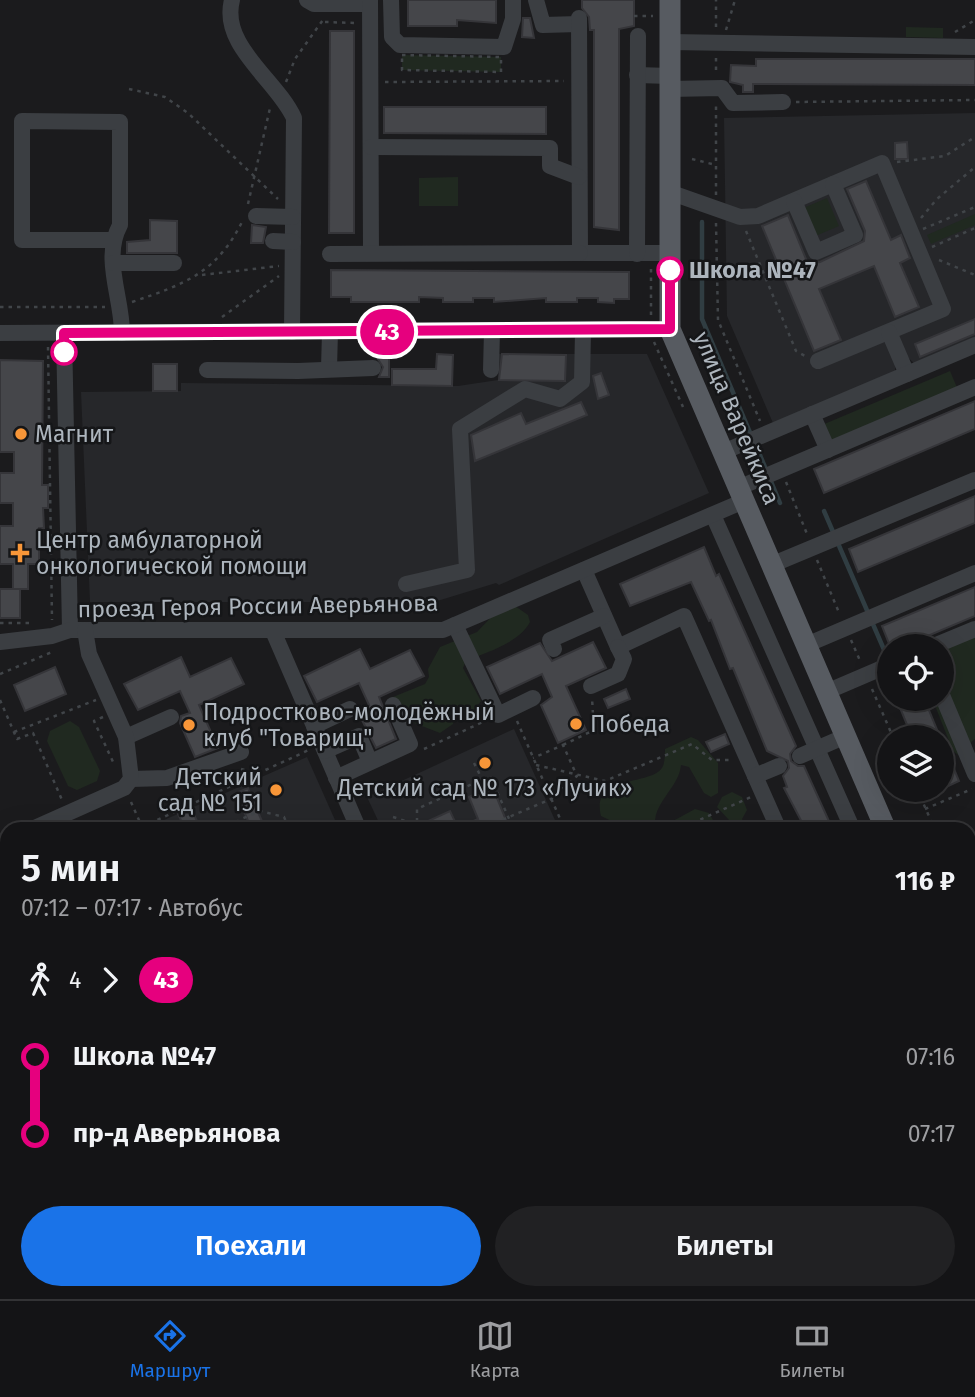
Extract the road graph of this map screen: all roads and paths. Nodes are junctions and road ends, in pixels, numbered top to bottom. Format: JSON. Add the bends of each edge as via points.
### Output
{"nodes":[{"id":1,"x":232,"y":0,"type":"edge"},
{"id":2,"x":307,"y":0,"type":"edge"},
{"id":3,"x":391,"y":0,"type":"edge"},
{"id":4,"x":513,"y":0,"type":"edge"},
{"id":5,"x":536,"y":0,"type":"edge"},
{"id":6,"x":670,"y":0,"type":"edge"},
{"id":7,"x":716,"y":0,"type":"edge"},
{"id":8,"x":735,"y":0,"type":"edge"},
{"id":9,"x":370,"y":2,"type":"edge"},
{"id":10,"x":326,"y":9,"type":"dead end"},
{"id":11,"x":634,"y":16,"type":"dead end"},
{"id":12,"x":653,"y":16,"type":"dead end"},
{"id":13,"x":325,"y":22,"type":"junction"},
{"id":14,"x":371,"y":24,"type":"junction"},
{"id":15,"x":638,"y":36,"type":"dead end"},
{"id":16,"x":670,"y":42,"type":"junction"},
{"id":17,"x":719,"y":43,"type":"junction"},
{"id":18,"x":975,"y":47,"type":"edge"},
{"id":19,"x":432,"y":56,"type":"junction"},
{"id":20,"x":466,"y":56,"type":"junction"},
{"id":21,"x":432,"y":71,"type":"junction"},
{"id":22,"x":466,"y":71,"type":"junction"},
{"id":23,"x":638,"y":75,"type":"junction"},
{"id":24,"x":579,"y":80,"type":"junction"},
{"id":25,"x":371,"y":82,"type":"junction"},
{"id":26,"x":670,"y":82,"type":"junction"},
{"id":27,"x":129,"y":89,"type":"dead end"},
{"id":28,"x":716,"y":89,"type":"junction"},
{"id":29,"x":278,"y":90,"type":"junction"},
{"id":30,"x":975,"y":100,"type":"edge"},
{"id":31,"x":783,"y":102,"type":"joint"},
{"id":32,"x":975,"y":137,"type":"edge"},
{"id":33,"x":371,"y":147,"type":"junction"},
{"id":34,"x":692,"y":159,"type":"dead end"},
{"id":35,"x":882,"y":163,"type":"junction"},
{"id":36,"x":716,"y":165,"type":"junction"},
{"id":37,"x":975,"y":167,"type":"edge"},
{"id":38,"x":256,"y":177,"type":"junction"},
{"id":39,"x":579,"y":177,"type":"junction"},
{"id":40,"x":833,"y":184,"type":"junction"},
{"id":41,"x":669,"y":191,"type":"junction"},
{"id":42,"x":794,"y":201,"type":"junction"},
{"id":43,"x":975,"y":207,"type":"edge"},
{"id":44,"x":716,"y":209,"type":"junction"},
{"id":45,"x":293,"y":215,"type":"junction"},
{"id":46,"x":256,"y":216,"type":"dead end"},
{"id":47,"x":740,"y":217,"type":"junction"},
{"id":48,"x":975,"y":228,"type":"edge"},
{"id":49,"x":911,"y":233,"type":"junction"},
{"id":50,"x":113,"y":240,"type":"junction"},
{"id":51,"x":272,"y":241,"type":"dead end"},
{"id":52,"x":293,"y":242,"type":"junction"},
{"id":53,"x":919,"y":252,"type":"junction"},
{"id":54,"x":371,"y":253,"type":"junction"},
{"id":55,"x":579,"y":253,"type":"junction"},
{"id":56,"x":330,"y":254,"type":"dead end"},
{"id":57,"x":637,"y":254,"type":"junction"},
{"id":58,"x":669,"y":254,"type":"junction"},
{"id":59,"x":113,"y":263,"type":"junction"},
{"id":60,"x":174,"y":263,"type":"dead end"},
{"id":61,"x":293,"y":266,"type":"junction"},
{"id":62,"x":198,"y":275,"type":"junction"},
{"id":63,"x":975,"y":275,"type":"edge"},
{"id":64,"x":121,"y":306,"type":"junction"},
{"id":65,"x":0,"y":307,"type":"edge"},
{"id":66,"x":219,"y":320,"type":"dead end"},
{"id":67,"x":670,"y":329,"type":"junction"},
{"id":68,"x":492,"y":331,"type":"junction"},
{"id":69,"x":583,"y":331,"type":"junction"},
{"id":70,"x":292,"y":332,"type":"junction"},
{"id":71,"x":330,"y":332,"type":"junction"},
{"id":72,"x":889,"y":332,"type":"junction"},
{"id":73,"x":0,"y":333,"type":"edge"},
{"id":74,"x":64,"y":333,"type":"junction"},
{"id":75,"x":122,"y":333,"type":"junction"},
{"id":76,"x":975,"y":345,"type":"edge"},
{"id":77,"x":36,"y":347,"type":"dead end"},
{"id":78,"x":818,"y":361,"type":"joint"},
{"id":79,"x":329,"y":368,"type":"junction"},
{"id":80,"x":373,"y":368,"type":"dead end"},
{"id":81,"x":207,"y":370,"type":"dead end"},
{"id":82,"x":491,"y":370,"type":"dead end"},
{"id":83,"x":907,"y":374,"type":"junction"},
{"id":84,"x":975,"y":387,"type":"edge"},
{"id":85,"x":813,"y":414,"type":"junction"},
{"id":86,"x":766,"y":434,"type":"junction"},
{"id":87,"x":828,"y":450,"type":"junction"},
{"id":88,"x":723,"y":452,"type":"junction"},
{"id":89,"x":781,"y":470,"type":"junction"},
{"id":90,"x":975,"y":480,"type":"edge"},
{"id":91,"x":741,"y":495,"type":"junction"},
{"id":92,"x":713,"y":514,"type":"junction"},
{"id":93,"x":812,"y":548,"type":"junction"},
{"id":94,"x":771,"y":565,"type":"junction"},
{"id":95,"x":584,"y":570,"type":"junction"},
{"id":96,"x":975,"y":573,"type":"edge"},
{"id":97,"x":406,"y":584,"type":"dead end"},
{"id":98,"x":604,"y":616,"type":"junction"},
{"id":99,"x":39,"y":622,"type":"dead end"},
{"id":100,"x":0,"y":623,"type":"edge"},
{"id":101,"x":455,"y":625,"type":"junction"},
{"id":102,"x":846,"y":628,"type":"junction"},
{"id":103,"x":975,"y":629,"type":"edge"},
{"id":104,"x":78,"y":630,"type":"junction"},
{"id":105,"x":273,"y":631,"type":"junction"},
{"id":106,"x":52,"y":636,"type":"junction"},
{"id":107,"x":954,"y":638,"type":"edge"},
{"id":108,"x":0,"y":642,"type":"edge"},
{"id":109,"x":806,"y":645,"type":"junction"},
{"id":110,"x":618,"y":647,"type":"junction"},
{"id":111,"x":554,"y":649,"type":"dead end"},
{"id":112,"x":877,"y":671,"type":"edge"},
{"id":113,"x":0,"y":674,"type":"edge"},
{"id":114,"x":866,"y":676,"type":"junction"},
{"id":115,"x":592,"y":686,"type":"joint"},
{"id":116,"x":827,"y":692,"type":"junction"},
{"id":117,"x":102,"y":698,"type":"dead end"},
{"id":118,"x":533,"y":698,"type":"dead end"},
{"id":119,"x":0,"y":700,"type":"edge"},
{"id":120,"x":393,"y":705,"type":"dead end"},
{"id":121,"x":350,"y":709,"type":"dead end"},
{"id":122,"x":949,"y":711,"type":"edge"},
{"id":123,"x":504,"y":712,"type":"junction"},
{"id":124,"x":171,"y":717,"type":"dead end"},
{"id":125,"x":888,"y":725,"type":"edge"},
{"id":126,"x":314,"y":726,"type":"junction"},
{"id":127,"x":14,"y":732,"type":"junction"},
{"id":128,"x":846,"y":736,"type":"junction"},
{"id":129,"x":126,"y":737,"type":"junction"},
{"id":130,"x":563,"y":744,"type":"junction"},
{"id":131,"x":323,"y":748,"type":"junction"},
{"id":132,"x":817,"y":749,"type":"junction"},
{"id":133,"x":423,"y":750,"type":"dead end"},
{"id":134,"x":242,"y":752,"type":"dead end"},
{"id":135,"x":800,"y":756,"type":"dead end"},
{"id":136,"x":533,"y":758,"type":"junction"},
{"id":137,"x":748,"y":760,"type":"junction"},
{"id":138,"x":370,"y":762,"type":"junction"},
{"id":139,"x":474,"y":763,"type":"dead end"},
{"id":140,"x":536,"y":765,"type":"junction"},
{"id":141,"x":779,"y":766,"type":"dead end"},
{"id":142,"x":975,"y":774,"type":"edge"},
{"id":143,"x":578,"y":776,"type":"junction"},
{"id":144,"x":336,"y":778,"type":"junction"},
{"id":145,"x":131,"y":779,"type":"junction"},
{"id":146,"x":482,"y":780,"type":"junction"},
{"id":147,"x":759,"y":784,"type":"junction"},
{"id":148,"x":975,"y":788,"type":"edge"},
{"id":149,"x":551,"y":799,"type":"junction"},
{"id":150,"x":922,"y":802,"type":"edge"},
{"id":151,"x":925,"y":809,"type":"junction"},
{"id":152,"x":68,"y":813,"type":"junction"},
{"id":153,"x":393,"y":817,"type":"dead end"},
{"id":154,"x":509,"y":817,"type":"junction"},
{"id":155,"x":48,"y":822,"type":"edge"},
{"id":156,"x":153,"y":822,"type":"edge"},
{"id":157,"x":238,"y":822,"type":"edge"},
{"id":158,"x":286,"y":822,"type":"edge"},
{"id":159,"x":355,"y":822,"type":"edge"},
{"id":160,"x":409,"y":822,"type":"edge"},
{"id":161,"x":415,"y":822,"type":"edge"},
{"id":162,"x":497,"y":822,"type":"edge"},
{"id":163,"x":511,"y":822,"type":"edge"},
{"id":164,"x":561,"y":822,"type":"edge"},
{"id":165,"x":691,"y":822,"type":"edge"},
{"id":166,"x":776,"y":822,"type":"edge"},
{"id":167,"x":849,"y":822,"type":"edge"},
{"id":168,"x":883,"y":822,"type":"edge"},
{"id":169,"x":931,"y":822,"type":"edge"}],
"edges":[{"from":1,"to":29,"type":"street","via":[[230,24],[239,42]]},
{"from":2,"to":9,"type":"street","via":[[314,4]]},
{"from":3,"to":4,"type":"street","via":[[392,37],[400,45],[504,47],[513,19]]},
{"from":5,"to":24,"type":"street","via":[[543,24],[579,21]]},
{"from":6,"to":16,"type":"main road","name":"улица Варейкиса"},
{"from":7,"to":17,"type":"path"},
{"from":8,"to":17,"type":"path"},
{"from":9,"to":14,"type":"street"},
{"from":10,"to":13,"type":"path"},
{"from":11,"to":12,"type":"path"},
{"from":13,"to":14,"type":"path"},
{"from":13,"to":29,"type":"path","via":[[310,35]]},
{"from":14,"to":25,"type":"street"},
{"from":15,"to":23,"type":"street"},
{"from":16,"to":17,"type":"street"},
{"from":16,"to":26,"type":"main road","name":"улица Варейкиса"},
{"from":17,"to":18,"type":"street"},
{"from":17,"to":28,"type":"path"},
{"from":19,"to":20,"type":"path"},
{"from":19,"to":21,"type":"path"},
{"from":19,"to":21,"type":"path","via":[[402,55],[402,70]]},
{"from":20,"to":22,"type":"path"},
{"from":20,"to":22,"type":"path","via":[[501,57],[500,72]]},
{"from":21,"to":22,"type":"path"},
{"from":23,"to":26,"type":"street"},
{"from":23,"to":57,"type":"street"},
{"from":24,"to":25,"type":"path"},
{"from":24,"to":39,"type":"street"},
{"from":25,"to":33,"type":"street"},
{"from":26,"to":28,"type":"street"},
{"from":26,"to":41,"type":"main road","name":"улица Варейкиса"},
{"from":27,"to":38,"type":"path","via":[[165,97]]},
{"from":28,"to":31,"type":"street","via":[[722,88],[733,103]]},
{"from":28,"to":36,"type":"path"},
{"from":29,"to":38,"type":"path"},
{"from":29,"to":45,"type":"street","via":[[294,118]]},
{"from":30,"to":31,"type":"path"},
{"from":32,"to":35,"type":"path","via":[[945,156]]},
{"from":33,"to":39,"type":"street","via":[[550,148],[550,166]]},
{"from":33,"to":54,"type":"street"},
{"from":34,"to":36,"type":"path"},
{"from":35,"to":40,"type":"street"},
{"from":35,"to":49,"type":"street"},
{"from":36,"to":44,"type":"path"},
{"from":37,"to":49,"type":"path","via":[[937,199]]},
{"from":38,"to":45,"type":"path"},
{"from":38,"to":62,"type":"path","via":[[243,221],[228,248]]},
{"from":39,"to":55,"type":"street"},
{"from":40,"to":42,"type":"street"},
{"from":40,"to":42,"type":"street","via":[[855,235],[816,252]]},
{"from":41,"to":44,"type":"street"},
{"from":41,"to":58,"type":"main road","name":"улица Варейкиса"},
{"from":42,"to":47,"type":"street","via":[[758,216]]},
{"from":43,"to":49,"type":"path"},
{"from":44,"to":47,"type":"street"},
{"from":44,"to":86,"type":"path","via":[[718,320]]},
{"from":45,"to":46,"type":"street"},
{"from":45,"to":52,"type":"street"},
{"from":47,"to":78,"type":"path","via":[[796,351]]},
{"from":48,"to":53,"type":"path"},
{"from":49,"to":53,"type":"street"},
{"from":50,"to":50,"type":"street","via":[[120,225],[120,122],[22,121],[22,240]]},
{"from":50,"to":59,"type":"street"},
{"from":51,"to":52,"type":"street"},
{"from":52,"to":61,"type":"street"},
{"from":53,"to":63,"type":"path"},
{"from":53,"to":72,"type":"street","via":[[943,309]]},
{"from":54,"to":55,"type":"street"},
{"from":54,"to":56,"type":"street"},
{"from":55,"to":57,"type":"street"},
{"from":57,"to":58,"type":"street"},
{"from":58,"to":67,"type":"main road","name":"улица Варейкиса"},
{"from":59,"to":60,"type":"street"},
{"from":59,"to":64,"type":"street"},
{"from":61,"to":62,"type":"path"},
{"from":61,"to":66,"type":"path"},
{"from":61,"to":70,"type":"street"},
{"from":62,"to":64,"type":"path"},
{"from":64,"to":65,"type":"path"},
{"from":64,"to":75,"type":"street"},
{"from":67,"to":69,"type":"street"},
{"from":67,"to":88,"type":"main road","name":"улица Варейкиса"},
{"from":68,"to":69,"type":"street"},
{"from":68,"to":71,"type":"street"},
{"from":68,"to":82,"type":"street"},
{"from":69,"to":97,"type":"street","via":[[582,382],[560,399],[525,389],[460,429],[467,570]]},
{"from":70,"to":71,"type":"street"},
{"from":70,"to":75,"type":"street"},
{"from":71,"to":79,"type":"street"},
{"from":72,"to":78,"type":"street"},
{"from":72,"to":83,"type":"street"},
{"from":73,"to":74,"type":"street"},
{"from":74,"to":75,"type":"street"},
{"from":74,"to":104,"type":"street"},
{"from":76,"to":83,"type":"street"},
{"from":77,"to":106,"type":"path","via":[[48,347]]},
{"from":79,"to":80,"type":"street"},
{"from":79,"to":81,"type":"street"},
{"from":83,"to":85,"type":"street"},
{"from":84,"to":87,"type":"street","name":"проезд Героя России Аверьянова"},
{"from":85,"to":86,"type":"street"},
{"from":85,"to":87,"type":"street"},
{"from":86,"to":88,"type":"street"},
{"from":87,"to":89,"type":"street","name":"проезд Героя России Аверьянова"},
{"from":88,"to":91,"type":"main road","name":"улица Варейкиса"},
{"from":89,"to":91,"type":"street","name":"проезд Героя России Аверьянова"},
{"from":89,"to":93,"type":"path"},
{"from":90,"to":93,"type":"street"},
{"from":91,"to":92,"type":"street","name":"проезд Героя России Аверьянова"},
{"from":91,"to":94,"type":"main road","name":"улица Варейкиса"},
{"from":92,"to":95,"type":"street","name":"проезд Героя России Аверьянова"},
{"from":92,"to":132,"type":"street"},
{"from":93,"to":94,"type":"street"},
{"from":93,"to":102,"type":"path"},
{"from":94,"to":109,"type":"main road","name":"улица Варейкиса"},
{"from":95,"to":98,"type":"street"},
{"from":95,"to":101,"type":"street","name":"проезд Героя России Аверьянова"},
{"from":96,"to":102,"type":"street"},
{"from":98,"to":110,"type":"street"},
{"from":98,"to":111,"type":"street","via":[[550,640]]},
{"from":99,"to":100,"type":"path"},
{"from":101,"to":105,"type":"street","name":"проезд Героя России Аверьянова","via":[[443,630]]},
{"from":101,"to":123,"type":"street"},
{"from":102,"to":109,"type":"street"},
{"from":102,"to":114,"type":"path"},
{"from":103,"to":107,"type":"street"},
{"from":104,"to":105,"type":"street","name":"проезд Героя России Аверьянова"},
{"from":104,"to":106,"type":"street","name":"проезд Героя России Аверьянова"},
{"from":104,"to":129,"type":"street"},
{"from":105,"to":126,"type":"street"},
{"from":106,"to":108,"type":"street","name":"проезд Героя России Аверьянова"},
{"from":106,"to":113,"type":"path","via":[[52,651]]},
{"from":109,"to":116,"type":"main road","name":"улица Варейкиса"},
{"from":110,"to":115,"type":"street","via":[[624,659],[618,674]]},
{"from":110,"to":137,"type":"street","via":[[684,616]]},
{"from":112,"to":114,"type":"street"},
{"from":114,"to":116,"type":"street"},
{"from":114,"to":125,"type":"path"},
{"from":115,"to":130,"type":"path","via":[[594,730]]},
{"from":116,"to":128,"type":"main road","name":"улица Варейкиса"},
{"from":117,"to":127,"type":"path"},
{"from":118,"to":123,"type":"street"},
{"from":119,"to":127,"type":"path"},
{"from":120,"to":138,"type":"street","via":[[410,744]]},
{"from":121,"to":126,"type":"street"},
{"from":122,"to":142,"type":"street"},
{"from":123,"to":133,"type":"path"},
{"from":123,"to":136,"type":"path"},
{"from":124,"to":129,"type":"street"},
{"from":126,"to":131,"type":"street"},
{"from":127,"to":152,"type":"path","via":[[17,739],[33,733]]},
{"from":128,"to":132,"type":"street"},
{"from":128,"to":168,"type":"main road","name":"улица Варейкиса"},
{"from":129,"to":145,"type":"street"},
{"from":130,"to":136,"type":"path"},
{"from":130,"to":143,"type":"path"},
{"from":131,"to":138,"type":"street","via":[[359,736]]},
{"from":131,"to":144,"type":"street"},
{"from":131,"to":156,"type":"path"},
{"from":132,"to":135,"type":"street"},
{"from":132,"to":167,"type":"street"},
{"from":134,"to":145,"type":"street","via":[[167,778]]},
{"from":136,"to":140,"type":"path"},
{"from":137,"to":143,"type":"path","via":[[712,760],[692,744],[605,781]]},
{"from":137,"to":147,"type":"street"},
{"from":138,"to":144,"type":"street"},
{"from":139,"to":146,"type":"path"},
{"from":140,"to":143,"type":"path"},
{"from":140,"to":149,"type":"path"},
{"from":141,"to":147,"type":"street"},
{"from":143,"to":149,"type":"path"},
{"from":144,"to":159,"type":"street"},
{"from":145,"to":152,"type":"street","via":[[124,788]]},
{"from":146,"to":154,"type":"path","via":[[490,776]]},
{"from":146,"to":161,"type":"path","via":[[416,809]]},
{"from":147,"to":165,"type":"path"},
{"from":147,"to":166,"type":"street"},
{"from":148,"to":151,"type":"path"},
{"from":149,"to":154,"type":"path"},
{"from":149,"to":164,"type":"path"},
{"from":150,"to":151,"type":"path"},
{"from":151,"to":169,"type":"path"},
{"from":152,"to":155,"type":"street"},
{"from":153,"to":160,"type":"path"},
{"from":154,"to":162,"type":"path"},
{"from":154,"to":163,"type":"path"},
{"from":157,"to":158,"type":"path","via":[[260,811],[284,817]]}]}
